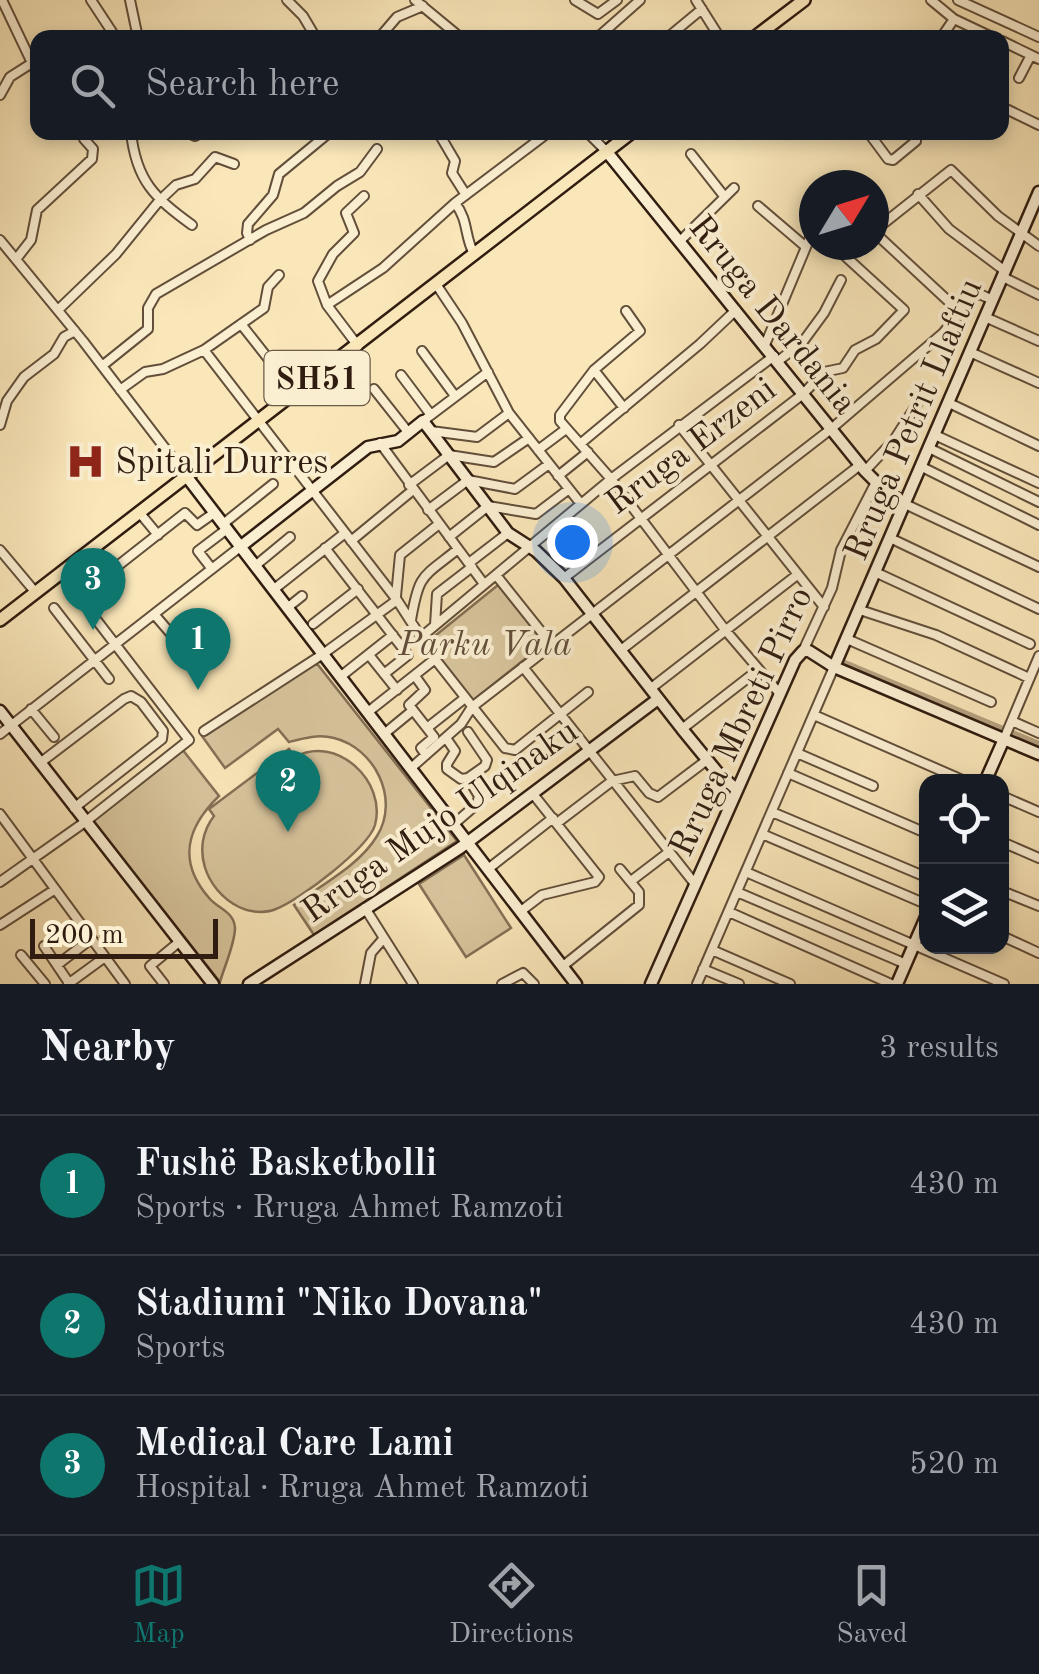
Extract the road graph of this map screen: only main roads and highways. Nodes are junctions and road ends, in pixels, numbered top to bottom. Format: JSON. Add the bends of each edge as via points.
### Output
{"nodes":[{"id":1,"x":804,"y":0,"type":"edge"},
{"id":2,"x":765,"y":30,"type":"edge"},
{"id":3,"x":622,"y":140,"type":"edge"},
{"id":4,"x":1,"y":617,"type":"edge"}],
"edges":[{"from":1,"to":2,"type":"main road"},
{"from":3,"to":4,"type":"main road","number":"SH51"}]}
